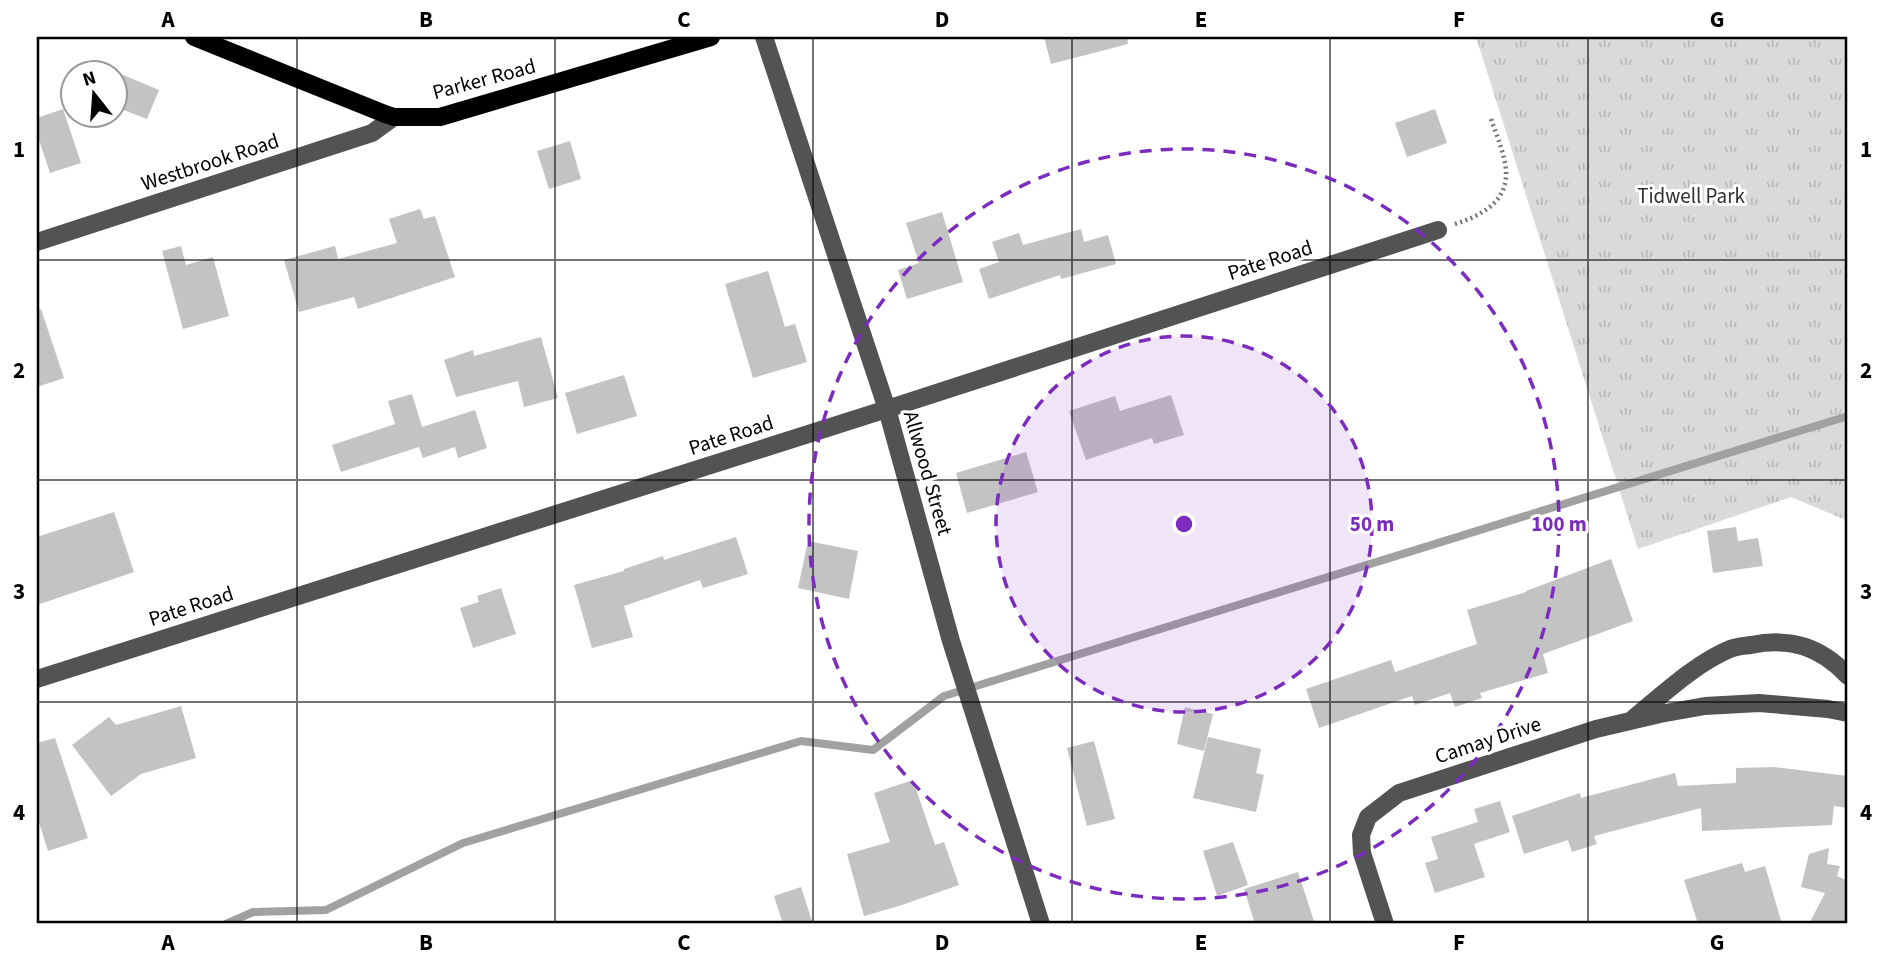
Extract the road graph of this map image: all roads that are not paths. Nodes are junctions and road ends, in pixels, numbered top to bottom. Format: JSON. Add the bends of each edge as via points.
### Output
{"nodes":[{"id":1,"x":194,"y":37,"type":"edge"},
{"id":2,"x":711,"y":37,"type":"edge"},
{"id":3,"x":764,"y":37,"type":"edge"},
{"id":4,"x":394,"y":117,"type":"junction"},
{"id":5,"x":1438,"y":230,"type":"road end"},
{"id":6,"x":37,"y":242,"type":"edge"},
{"id":7,"x":887,"y":409,"type":"junction"},
{"id":8,"x":1848,"y":676,"type":"edge"},
{"id":9,"x":37,"y":679,"type":"edge"},
{"id":10,"x":1848,"y":713,"type":"edge"},
{"id":11,"x":1631,"y":720,"type":"junction"},
{"id":12,"x":1041,"y":924,"type":"edge"},
{"id":13,"x":1385,"y":924,"type":"edge"}],
"edges":[{"from":1,"to":4,"type":"main road","name":"Parker Road"},
{"from":2,"to":4,"type":"main road","name":"Parker Road","via":[[440,117]]},
{"from":3,"to":7,"type":"street","name":"Allwood Street"},
{"from":4,"to":6,"type":"street","name":"Westbrook Road","via":[[372,133]]},
{"from":5,"to":7,"type":"street","name":"Pate Road"},
{"from":7,"to":9,"type":"street","name":"Pate Road"},
{"from":7,"to":12,"type":"street","name":"Allwood Street","via":[[951,641]]},
{"from":8,"to":11,"type":"street","name":"Camay Drive","via":[[1808,646],[1771,640],[1731,649],[1694,669]]},
{"from":10,"to":11,"type":"street","name":"Camay Drive","via":[[1759,703],[1705,706]]},
{"from":11,"to":13,"type":"street","name":"Camay Drive","via":[[1399,793],[1368,817],[1361,835],[1362,853]]}]}
